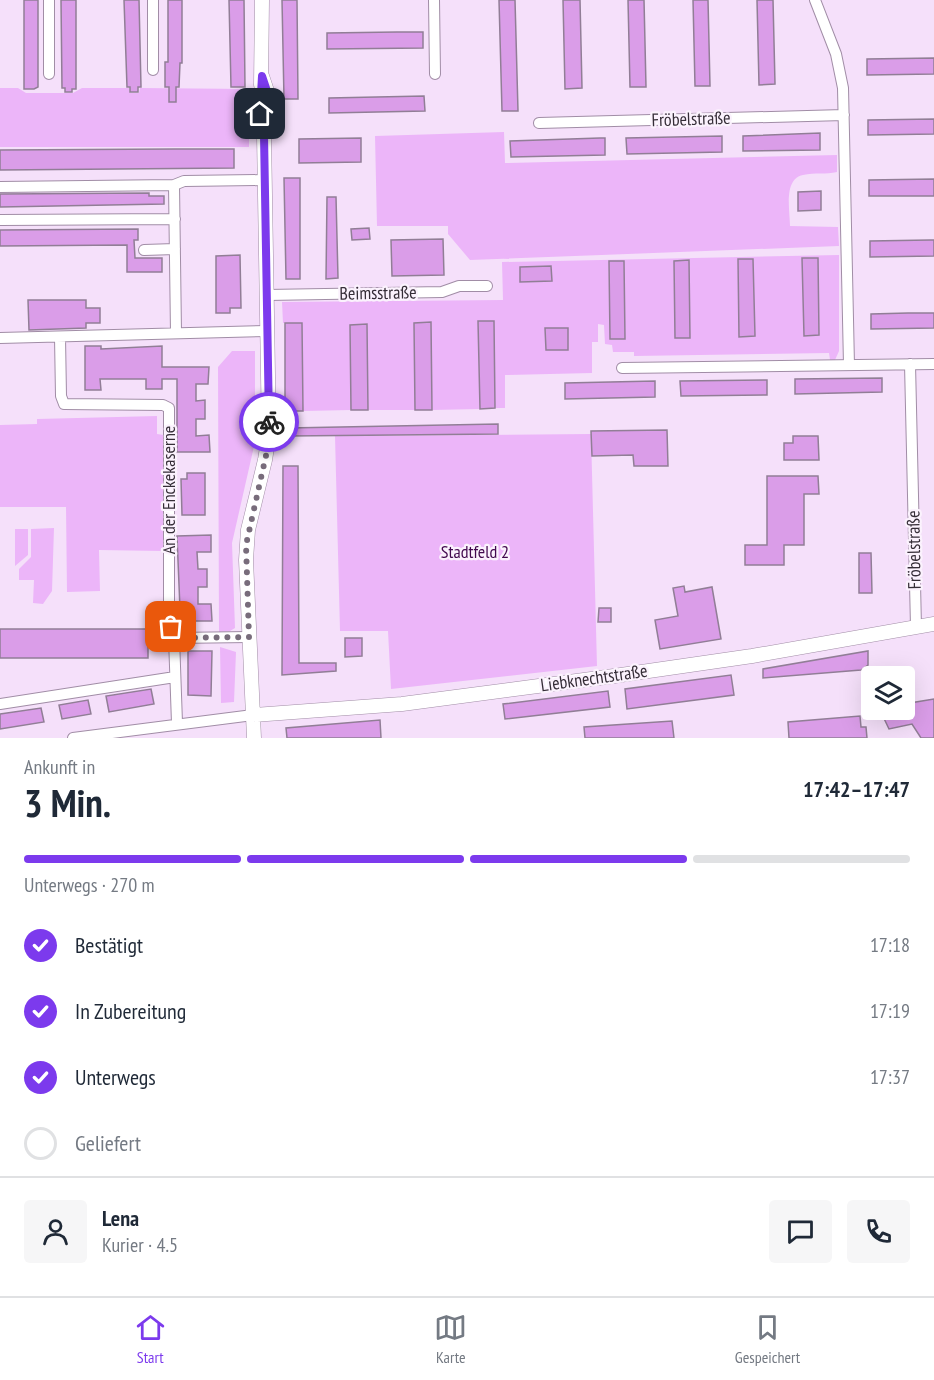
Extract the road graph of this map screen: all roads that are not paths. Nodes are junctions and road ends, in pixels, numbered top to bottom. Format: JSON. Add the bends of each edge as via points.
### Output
{"nodes":[{"id":1,"x":49,"y":0,"type":"edge"},
{"id":2,"x":153,"y":0,"type":"edge"},
{"id":3,"x":262,"y":0,"type":"edge"},
{"id":4,"x":434,"y":0,"type":"edge"},
{"id":5,"x":815,"y":0,"type":"edge"},
{"id":6,"x":153,"y":70,"type":"dead end"},
{"id":7,"x":49,"y":74,"type":"dead end"},
{"id":8,"x":435,"y":74,"type":"dead end"},
{"id":9,"x":844,"y":115,"type":"junction"},
{"id":10,"x":539,"y":123,"type":"dead end"},
{"id":11,"x":265,"y":180,"type":"junction"},
{"id":12,"x":174,"y":185,"type":"junction"},
{"id":13,"x":0,"y":187,"type":"edge"},
{"id":14,"x":175,"y":219,"type":"junction"},
{"id":15,"x":0,"y":220,"type":"edge"},
{"id":16,"x":175,"y":249,"type":"junction"},
{"id":17,"x":144,"y":250,"type":"dead end"},
{"id":18,"x":488,"y":286,"type":"dead end"},
{"id":19,"x":267,"y":294,"type":"junction"},
{"id":20,"x":268,"y":331,"type":"junction"},
{"id":21,"x":176,"y":333,"type":"junction"},
{"id":22,"x":60,"y":337,"type":"junction"},
{"id":23,"x":0,"y":338,"type":"edge"},
{"id":24,"x":910,"y":364,"type":"junction"},
{"id":25,"x":934,"y":364,"type":"edge"},
{"id":26,"x":849,"y":365,"type":"junction"},
{"id":27,"x":622,"y":368,"type":"dead end"},
{"id":28,"x":934,"y":624,"type":"edge"},
{"id":29,"x":915,"y":627,"type":"junction"},
{"id":30,"x":249,"y":637,"type":"junction"},
{"id":31,"x":174,"y":638,"type":"junction"},
{"id":32,"x":175,"y":677,"type":"junction"},
{"id":33,"x":0,"y":704,"type":"edge"},
{"id":34,"x":253,"y":715,"type":"junction"},
{"id":35,"x":177,"y":723,"type":"junction"},
{"id":36,"x":73,"y":738,"type":"edge"},
{"id":37,"x":254,"y":738,"type":"edge"}],
"edges":[{"from":1,"to":7,"type":"street"},
{"from":2,"to":6,"type":"street"},
{"from":3,"to":11,"type":"street","via":[[260,114]]},
{"from":4,"to":8,"type":"street"},
{"from":5,"to":9,"type":"street","via":[[838,62]]},
{"from":9,"to":10,"type":"street","name":"Fröbelstraße"},
{"from":9,"to":26,"type":"street"},
{"from":11,"to":12,"type":"street","via":[[184,181]]},
{"from":11,"to":19,"type":"street"},
{"from":12,"to":13,"type":"street"},
{"from":12,"to":14,"type":"street"},
{"from":14,"to":15,"type":"street"},
{"from":14,"to":16,"type":"street"},
{"from":16,"to":17,"type":"street"},
{"from":16,"to":21,"type":"street"},
{"from":18,"to":19,"type":"street","name":"Beimsstraße","via":[[459,286],[442,292]]},
{"from":19,"to":20,"type":"street"},
{"from":20,"to":21,"type":"street"},
{"from":20,"to":30,"type":"street","via":[[267,451],[246,545]]},
{"from":21,"to":22,"type":"street"},
{"from":22,"to":23,"type":"street"},
{"from":22,"to":31,"type":"street","name":"An der Enckekaserne","via":[[64,404],[169,408],[169,622]]},
{"from":24,"to":25,"type":"street"},
{"from":24,"to":26,"type":"street"},
{"from":24,"to":29,"type":"street","name":"Fröbelstraße"},
{"from":26,"to":27,"type":"street"},
{"from":28,"to":29,"type":"street","name":"Liebknechtstraße"},
{"from":29,"to":34,"type":"street","name":"Liebknechtstraße","via":[[744,658],[402,704]]},
{"from":30,"to":31,"type":"street"},
{"from":30,"to":34,"type":"street"},
{"from":31,"to":32,"type":"street","name":"An der Enckekaserne"},
{"from":32,"to":33,"type":"street"},
{"from":32,"to":35,"type":"street","name":"An der Enckekaserne"},
{"from":34,"to":35,"type":"street"},
{"from":34,"to":37,"type":"street"},
{"from":35,"to":36,"type":"street"}]}
